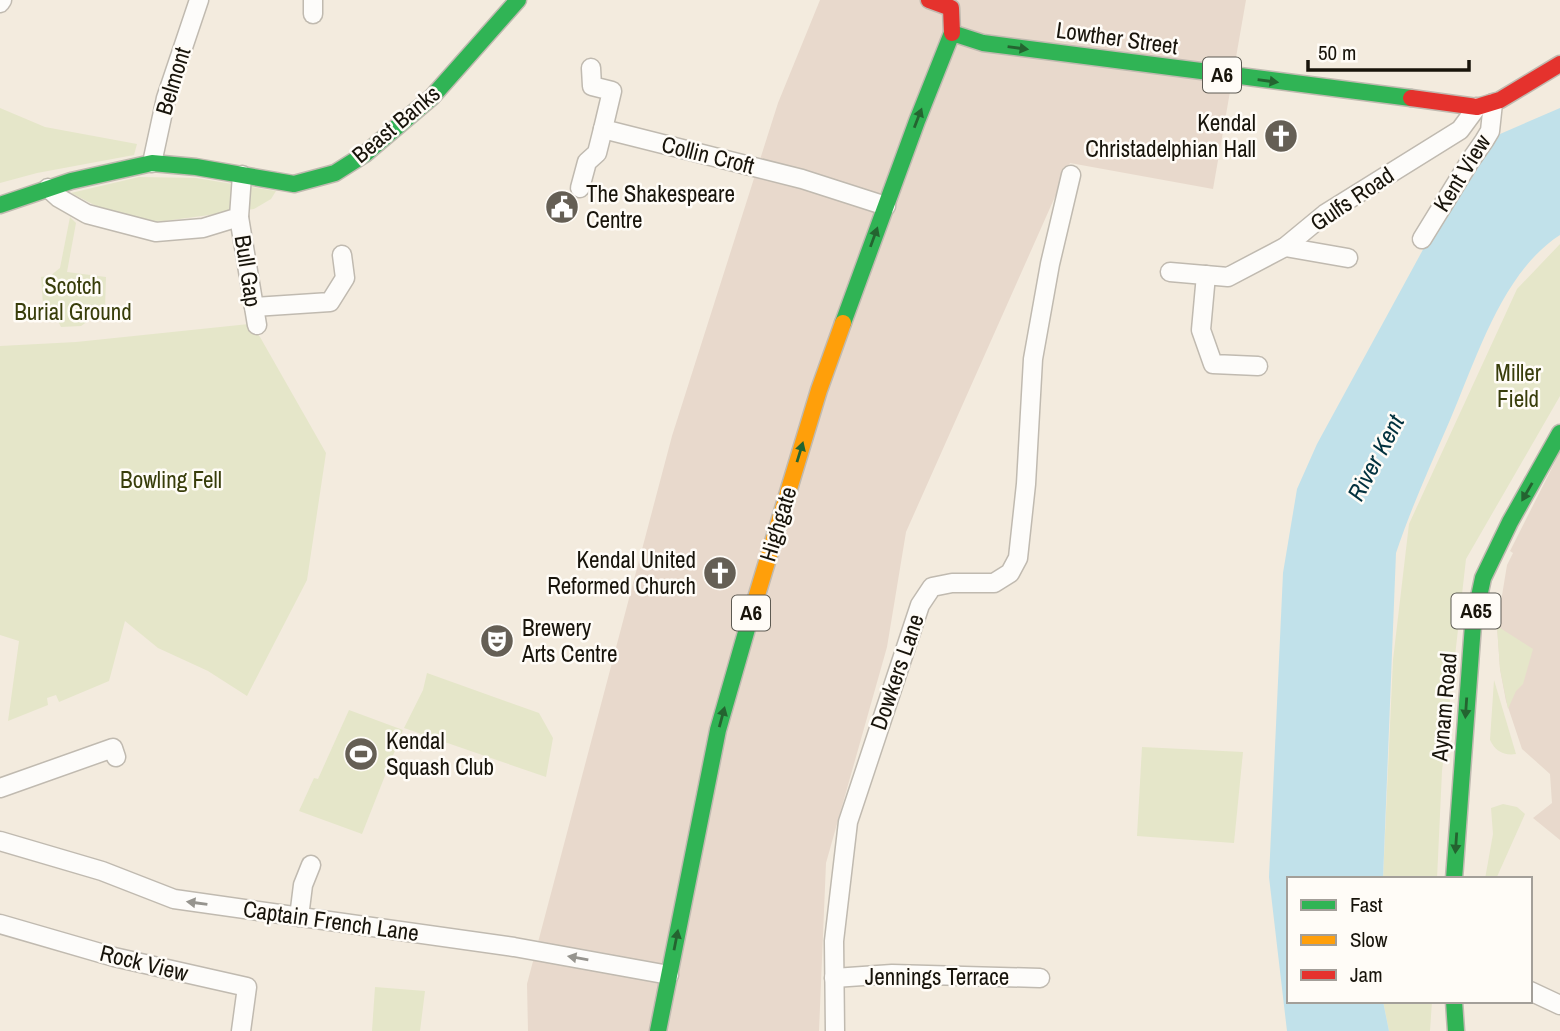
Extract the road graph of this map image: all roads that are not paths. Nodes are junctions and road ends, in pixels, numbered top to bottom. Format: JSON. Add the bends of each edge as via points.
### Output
{"nodes":[{"id":1,"x":199,"y":0,"type":"edge"},
{"id":2,"x":518,"y":0,"type":"edge"},
{"id":3,"x":929,"y":0,"type":"edge"},
{"id":4,"x":953,"y":4,"type":"edge"},
{"id":5,"x":952,"y":33,"type":"junction"},
{"id":6,"x":1560,"y":64,"type":"edge"},
{"id":7,"x":591,"y":68,"type":"dead end"},
{"id":8,"x":1442,"y":104,"type":"junction"},
{"id":9,"x":1485,"y":105,"type":"junction"},
{"id":10,"x":603,"y":129,"type":"junction"},
{"id":11,"x":1447,"y":139,"type":"junction"},
{"id":12,"x":152,"y":163,"type":"junction"},
{"id":13,"x":242,"y":175,"type":"junction"},
{"id":14,"x":1071,"y":176,"type":"dead end"},
{"id":15,"x":48,"y":188,"type":"junction"},
{"id":16,"x":580,"y":188,"type":"dead end"},
{"id":17,"x":0,"y":205,"type":"edge"},
{"id":18,"x":886,"y":206,"type":"junction"},
{"id":19,"x":239,"y":217,"type":"junction"},
{"id":20,"x":1422,"y":239,"type":"dead end"},
{"id":21,"x":1285,"y":247,"type":"junction"},
{"id":22,"x":342,"y":255,"type":"dead end"},
{"id":23,"x":1348,"y":258,"type":"dead end"},
{"id":24,"x":1170,"y":272,"type":"dead end"},
{"id":25,"x":1206,"y":275,"type":"junction"},
{"id":26,"x":254,"y":307,"type":"junction"},
{"id":27,"x":257,"y":325,"type":"dead end"},
{"id":28,"x":1258,"y":366,"type":"dead end"},
{"id":29,"x":1560,"y":433,"type":"edge"},
{"id":30,"x":116,"y":757,"type":"dead end"},
{"id":31,"x":0,"y":788,"type":"edge"},
{"id":32,"x":0,"y":841,"type":"edge"},
{"id":33,"x":311,"y":865,"type":"dead end"},
{"id":34,"x":1454,"y":877,"type":"edge"},
{"id":35,"x":299,"y":917,"type":"junction"},
{"id":36,"x":0,"y":924,"type":"edge"},
{"id":37,"x":669,"y":975,"type":"junction"},
{"id":38,"x":834,"y":978,"type":"junction"},
{"id":39,"x":1040,"y":978,"type":"dead end"},
{"id":40,"x":1532,"y":992,"type":"edge"},
{"id":41,"x":1559,"y":1002,"type":"edge"},
{"id":42,"x":1454,"y":1003,"type":"edge"},
{"id":43,"x":241,"y":1031,"type":"edge"},
{"id":44,"x":658,"y":1031,"type":"edge"},
{"id":45,"x":835,"y":1031,"type":"edge"},
{"id":46,"x":1456,"y":1031,"type":"edge"}],
"edges":[{"from":1,"to":12,"type":"street","name":"Belmont","via":[[166,98]]},
{"from":2,"to":13,"type":"main road","name":"Beast Banks","via":[[432,97],[365,155],[335,173],[294,184]]},
{"from":3,"to":4,"type":"main road"},
{"from":4,"to":5,"type":"main road"},
{"from":5,"to":8,"type":"main road","name":"Lowther Street","number":"A6","one_way":true,"via":[[983,43]]},
{"from":18,"to":5,"type":"main road","name":"Highgate","number":"A6","one_way":true},
{"from":6,"to":9,"type":"main road"},
{"from":7,"to":10,"type":"street","via":[[592,86],[612,91]]},
{"from":8,"to":9,"type":"main road","name":"Lowther Street","number":"A6"},
{"from":8,"to":11,"type":"street","via":[[1450,123]]},
{"from":9,"to":11,"type":"street","name":"Gulfs Road"},
{"from":9,"to":20,"type":"street","name":"Kent View","via":[[1490,131]]},
{"from":10,"to":16,"type":"street"},
{"from":10,"to":18,"type":"street","name":"Collin Croft","via":[[775,172]]},
{"from":11,"to":21,"type":"street","name":"Gulfs Road","via":[[1325,214]]},
{"from":12,"to":13,"type":"main road","name":"Beast Banks"},
{"from":12,"to":15,"type":"main road","name":"Beast Banks"},
{"from":13,"to":19,"type":"street"},
{"from":14,"to":38,"type":"street","name":"Dowkers Lane","via":[[1033,359],[1018,558],[1010,573],[994,583],[932,587],[920,605],[848,822]]},
{"from":15,"to":17,"type":"main road","name":"Beast Banks"},
{"from":15,"to":19,"type":"street","via":[[87,214],[156,232],[204,228]]},
{"from":37,"to":18,"type":"main road","name":"Highgate","number":"A6","one_way":true,"via":[[710,768],[735,669],[819,390]]},
{"from":19,"to":26,"type":"street","name":"Bull Gap"},
{"from":21,"to":23,"type":"street"},
{"from":21,"to":25,"type":"street","name":"Gulfs Road","via":[[1228,277]]},
{"from":22,"to":26,"type":"street","via":[[345,278],[330,302]]},
{"from":24,"to":25,"type":"street","name":"Gulfs Road"},
{"from":25,"to":28,"type":"street","via":[[1201,330],[1213,363]]},
{"from":26,"to":27,"type":"street","name":"Bull Gap"},
{"from":29,"to":34,"type":"main road","name":"Aynam Road","number":"A65","one_way":true,"via":[[1483,578],[1473,625]]},
{"from":30,"to":31,"type":"street","via":[[113,748]]},
{"from":35,"to":32,"type":"street","name":"Captain French Lane","one_way":true,"via":[[174,899],[102,871]]},
{"from":33,"to":35,"type":"street"},
{"from":37,"to":35,"type":"street","name":"Captain French Lane","one_way":true,"via":[[514,947]]},
{"from":36,"to":43,"type":"street","name":"Rock View","via":[[114,957],[247,987]]},
{"from":37,"to":44,"type":"main road","name":"Highgate","number":"A6"},
{"from":38,"to":39,"type":"street","name":"Jennings Terrace","via":[[892,974]]},
{"from":38,"to":45,"type":"street","name":"Dowkers Lane"},
{"from":40,"to":41,"type":"street"},
{"from":42,"to":46,"type":"main road"}]}
